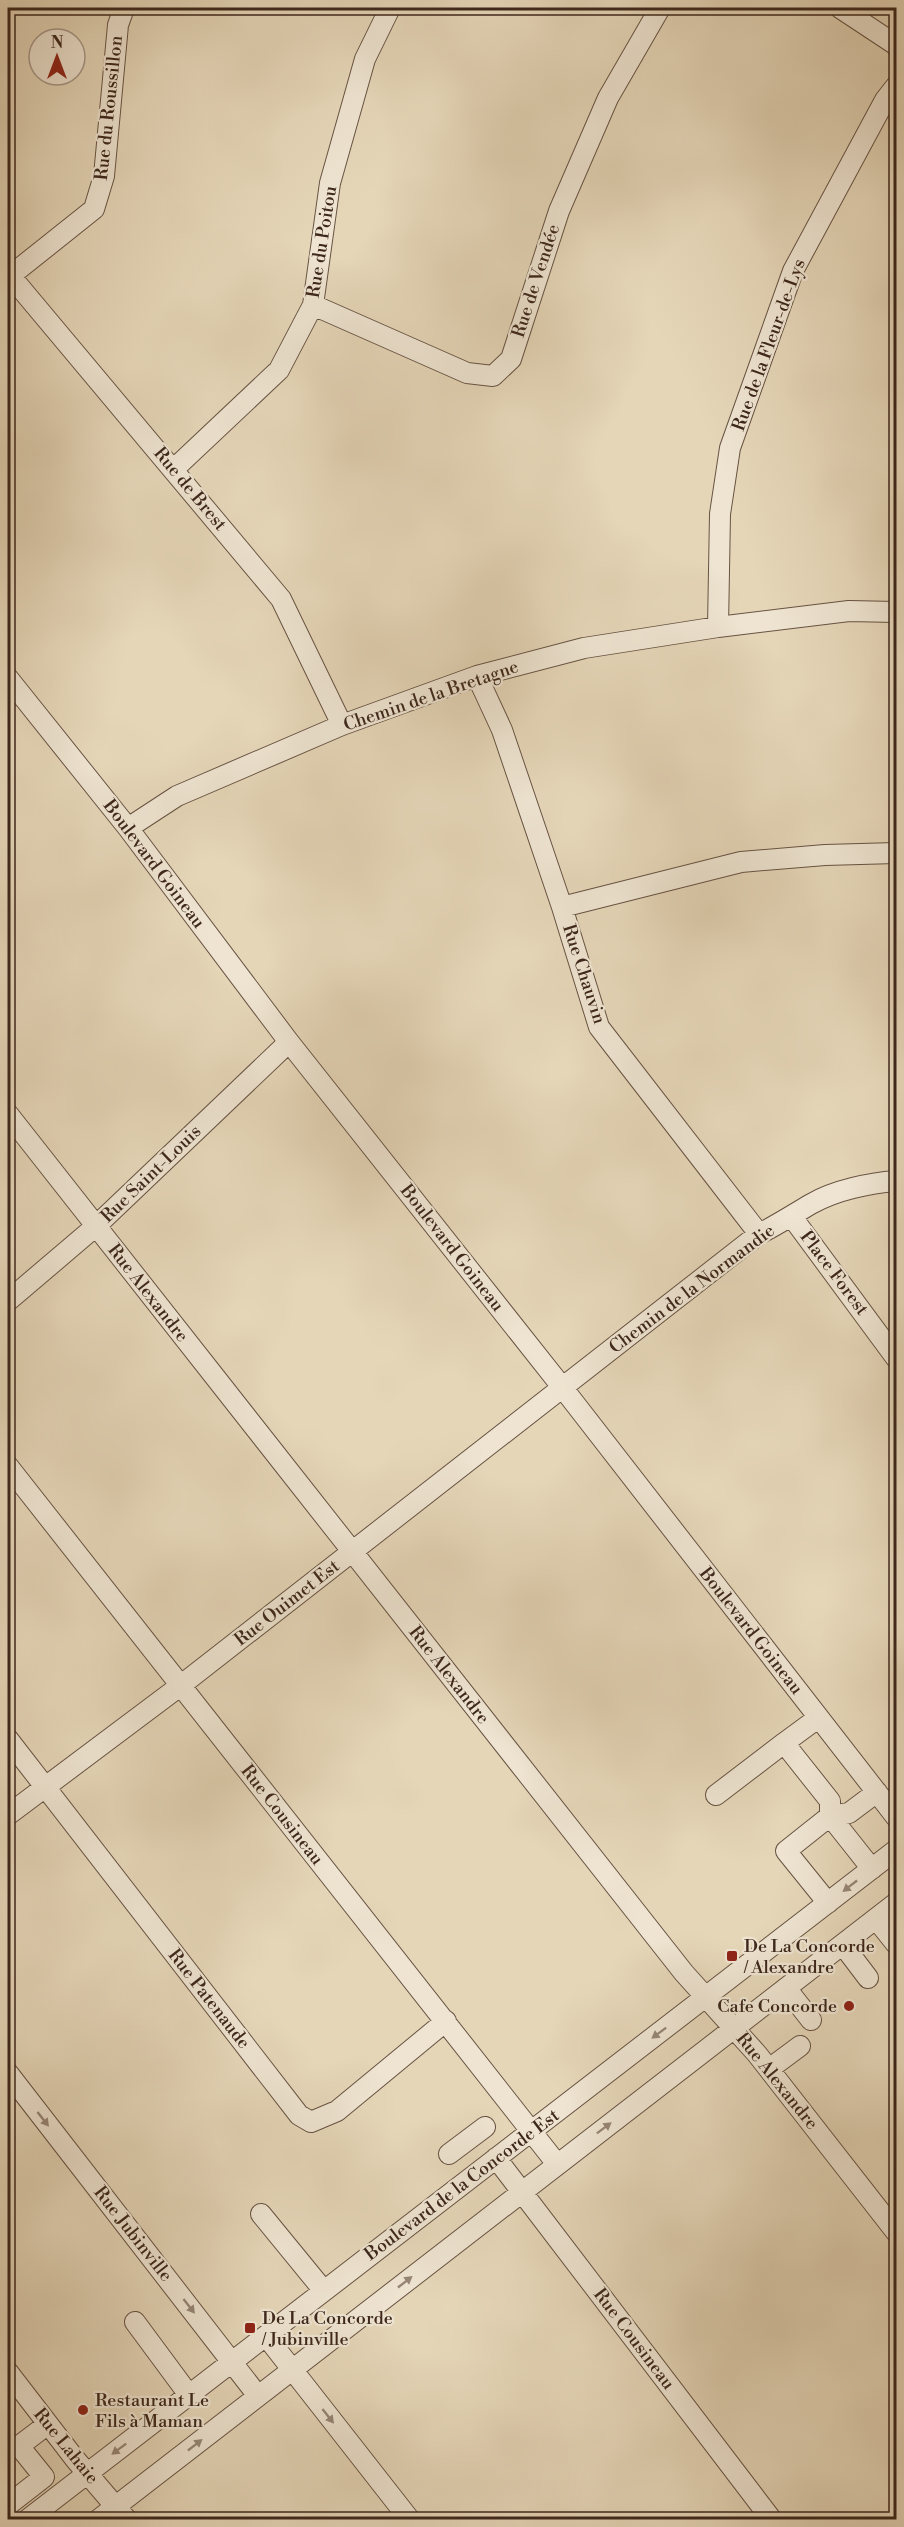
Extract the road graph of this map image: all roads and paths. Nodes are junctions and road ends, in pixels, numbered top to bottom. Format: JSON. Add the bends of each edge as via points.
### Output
{"nodes":[{"id":1,"x":124,"y":8,"type":"edge"},
{"id":2,"x":390,"y":8,"type":"edge"},
{"id":3,"x":660,"y":8,"type":"edge"},
{"id":4,"x":840,"y":8,"type":"edge"},
{"id":5,"x":897,"y":45,"type":"edge"},
{"id":6,"x":897,"y":86,"type":"edge"},
{"id":7,"x":9,"y":275,"type":"edge"},
{"id":8,"x":313,"y":305,"type":"junction"},
{"id":9,"x":174,"y":469,"type":"junction"},
{"id":10,"x":897,"y":612,"type":"edge"},
{"id":11,"x":718,"y":627,"type":"junction"},
{"id":12,"x":477,"y":676,"type":"junction"},
{"id":13,"x":8,"y":678,"type":"edge"},
{"id":14,"x":342,"y":725,"type":"junction"},
{"id":15,"x":128,"y":828,"type":"junction"},
{"id":16,"x":897,"y":853,"type":"edge"},
{"id":17,"x":562,"y":907,"type":"junction"},
{"id":18,"x":289,"y":1042,"type":"junction"},
{"id":19,"x":8,"y":1114,"type":"edge"},
{"id":20,"x":897,"y":1181,"type":"edge"},
{"id":21,"x":792,"y":1217,"type":"junction"},
{"id":22,"x":96,"y":1226,"type":"junction"},
{"id":23,"x":759,"y":1234,"type":"junction"},
{"id":24,"x":8,"y":1301,"type":"edge"},
{"id":25,"x":897,"y":1358,"type":"edge"},
{"id":26,"x":562,"y":1387,"type":"junction"},
{"id":27,"x":8,"y":1466,"type":"edge"},
{"id":28,"x":352,"y":1552,"type":"junction"},
{"id":29,"x":180,"y":1686,"type":"junction"},
{"id":30,"x":818,"y":1718,"type":"junction"},
{"id":31,"x":8,"y":1739,"type":"edge"},
{"id":32,"x":784,"y":1743,"type":"junction"},
{"id":33,"x":45,"y":1788,"type":"junction"},
{"id":34,"x":877,"y":1792,"type":"junction"},
{"id":35,"x":716,"y":1795,"type":"dead end"},
{"id":36,"x":8,"y":1815,"type":"edge"},
{"id":37,"x":830,"y":1816,"type":"junction"},
{"id":38,"x":897,"y":1816,"type":"edge"},
{"id":39,"x":897,"y":1850,"type":"edge"},
{"id":40,"x":872,"y":1869,"type":"junction"},
{"id":41,"x":828,"y":1903,"type":"junction"},
{"id":42,"x":897,"y":1903,"type":"edge"},
{"id":43,"x":876,"y":1919,"type":"junction"},
{"id":44,"x":897,"y":1944,"type":"edge"},
{"id":45,"x":843,"y":1945,"type":"junction"},
{"id":46,"x":868,"y":1978,"type":"dead end"},
{"id":47,"x":786,"y":1988,"type":"junction"},
{"id":48,"x":706,"y":1998,"type":"junction"},
{"id":49,"x":811,"y":2020,"type":"dead end"},
{"id":50,"x":446,"y":2021,"type":"junction"},
{"id":51,"x":734,"y":2029,"type":"junction"},
{"id":52,"x":800,"y":2046,"type":"dead end"},
{"id":53,"x":769,"y":2069,"type":"junction"},
{"id":54,"x":8,"y":2073,"type":"edge"},
{"id":55,"x":486,"y":2127,"type":"dead end"},
{"id":56,"x":532,"y":2131,"type":"junction"},
{"id":57,"x":465,"y":2141,"type":"junction"},
{"id":58,"x":448,"y":2154,"type":"dead end"},
{"id":59,"x":496,"y":2158,"type":"junction"},
{"id":60,"x":557,"y":2164,"type":"junction"},
{"id":61,"x":522,"y":2192,"type":"junction"},
{"id":62,"x":261,"y":2214,"type":"dead end"},
{"id":63,"x":897,"y":2232,"type":"edge"},
{"id":64,"x":324,"y":2291,"type":"junction"},
{"id":65,"x":135,"y":2322,"type":"dead end"},
{"id":66,"x":266,"y":2336,"type":"junction"},
{"id":67,"x":232,"y":2362,"type":"junction"},
{"id":68,"x":292,"y":2370,"type":"junction"},
{"id":69,"x":8,"y":2372,"type":"edge"},
{"id":70,"x":189,"y":2395,"type":"junction"},
{"id":71,"x":258,"y":2396,"type":"junction"},
{"id":72,"x":48,"y":2424,"type":"junction"},
{"id":73,"x":87,"y":2473,"type":"junction"},
{"id":74,"x":8,"y":2505,"type":"edge"},
{"id":75,"x":121,"y":2513,"type":"edge"},
{"id":76,"x":27,"y":2520,"type":"edge"},
{"id":77,"x":98,"y":2520,"type":"edge"},
{"id":78,"x":410,"y":2520,"type":"edge"},
{"id":79,"x":772,"y":2520,"type":"edge"}],
"edges":[{"from":1,"to":7,"type":"street","name":"Rue du Roussillon","via":[[118,25],[104,176],[94,209]]},
{"from":2,"to":8,"type":"street","name":"Rue du Poitou","via":[[365,59],[330,183]]},
{"from":3,"to":8,"type":"street","name":"Rue de Vendée","via":[[608,98],[559,211],[512,359],[493,376],[467,373]]},
{"from":4,"to":5,"type":"street"},
{"from":6,"to":11,"type":"street","name":"Rue de la Fleur-de-Lys","via":[[885,100],[793,271],[730,448],[720,514]]},
{"from":7,"to":9,"type":"street","name":"Rue de Brest"},
{"from":8,"to":9,"type":"street","name":"Rue du Poitou","via":[[279,370]]},
{"from":9,"to":14,"type":"street","name":"Rue de Brest","via":[[281,599]]},
{"from":10,"to":11,"type":"street","name":"Chemin de la Bretagne","via":[[849,611]]},
{"from":11,"to":12,"type":"street","name":"Chemin de la Bretagne","via":[[584,648]]},
{"from":12,"to":14,"type":"street","name":"Chemin de la Bretagne"},
{"from":12,"to":17,"type":"street","name":"Rue Chauvin","via":[[502,730]]},
{"from":13,"to":15,"type":"street","name":"Boulevard Goineau"},
{"from":14,"to":15,"type":"street","name":"Chemin de la Bretagne","via":[[177,796]]},
{"from":15,"to":18,"type":"street","name":"Boulevard Goineau"},
{"from":16,"to":17,"type":"street","via":[[741,862]]},
{"from":17,"to":23,"type":"street","name":"Rue Chauvin","via":[[599,1026]]},
{"from":18,"to":22,"type":"street","name":"Rue Saint-Louis"},
{"from":18,"to":26,"type":"street","name":"Boulevard Goineau"},
{"from":19,"to":22,"type":"street","name":"Rue Alexandre"},
{"from":20,"to":21,"type":"street","name":"Chemin de la Normandie","via":[[870,1183],[813,1203]]},
{"from":21,"to":23,"type":"street","name":"Chemin de la Normandie"},
{"from":21,"to":25,"type":"street","name":"Place Forest"},
{"from":22,"to":24,"type":"street","name":"Rue Saint-Louis"},
{"from":22,"to":28,"type":"street","name":"Rue Alexandre"},
{"from":23,"to":26,"type":"street","name":"Chemin de la Normandie"},
{"from":26,"to":28,"type":"street","name":"Rue Ouimet Est"},
{"from":26,"to":30,"type":"street","name":"Boulevard Goineau"},
{"from":27,"to":29,"type":"street","name":"Rue Cousineau"},
{"from":28,"to":29,"type":"street","name":"Rue Ouimet Est"},
{"from":28,"to":48,"type":"street","name":"Rue Alexandre"},
{"from":29,"to":33,"type":"street","name":"Rue Ouimet Est"},
{"from":29,"to":50,"type":"street","name":"Rue Cousineau"},
{"from":30,"to":32,"type":"street"},
{"from":30,"to":34,"type":"street","name":"Boulevard Goineau"},
{"from":31,"to":33,"type":"street","name":"Rue Patenaude"},
{"from":32,"to":35,"type":"street"},
{"from":32,"to":37,"type":"street","via":[[830,1801]]},
{"from":33,"to":36,"type":"street","name":"Rue Ouimet Est"},
{"from":33,"to":50,"type":"street","name":"Rue Patenaude","via":[[299,2115],[311,2121],[337,2111]]},
{"from":34,"to":37,"type":"street","via":[[849,1814]]},
{"from":34,"to":38,"type":"street","name":"Boulevard Goineau"},
{"from":37,"to":40,"type":"street"},
{"from":37,"to":41,"type":"street","via":[[786,1851]]},
{"from":39,"to":40,"type":"street","name":"Boulevard de la Concorde Est"},
{"from":40,"to":41,"type":"street","name":"Boulevard de la Concorde Est","one_way":true},
{"from":41,"to":48,"type":"street","name":"Boulevard de la Concorde Est"},
{"from":42,"to":43,"type":"street"},
{"from":43,"to":44,"type":"street"},
{"from":43,"to":45,"type":"street"},
{"from":45,"to":46,"type":"street"},
{"from":45,"to":47,"type":"street"},
{"from":47,"to":49,"type":"street"},
{"from":47,"to":51,"type":"street"},
{"from":48,"to":51,"type":"street","name":"Rue Alexandre"},
{"from":48,"to":56,"type":"street","name":"Boulevard de la Concorde Est","one_way":true},
{"from":50,"to":56,"type":"street","name":"Rue Cousineau"},
{"from":51,"to":53,"type":"street","name":"Rue Alexandre"},
{"from":60,"to":51,"type":"street","one_way":true},
{"from":52,"to":53,"type":"street"},
{"from":53,"to":63,"type":"street","name":"Rue Alexandre"},
{"from":54,"to":67,"type":"street","name":"Rue Jubinville","one_way":true},
{"from":55,"to":57,"type":"street"},
{"from":56,"to":59,"type":"street","name":"Boulevard de la Concorde Est"},
{"from":56,"to":60,"type":"street","name":"Rue Cousineau"},
{"from":57,"to":58,"type":"street"},
{"from":57,"to":59,"type":"street","via":[[477,2154]]},
{"from":59,"to":61,"type":"street","name":"Rue Cousineau"},
{"from":59,"to":64,"type":"street","name":"Boulevard de la Concorde Est"},
{"from":60,"to":61,"type":"street"},
{"from":68,"to":61,"type":"street","one_way":true},
{"from":61,"to":79,"type":"street","name":"Rue Cousineau"},
{"from":62,"to":64,"type":"street"},
{"from":64,"to":66,"type":"street","name":"Boulevard de la Concorde Est"},
{"from":65,"to":70,"type":"street"},
{"from":66,"to":67,"type":"street","name":"Boulevard de la Concorde Est"},
{"from":66,"to":68,"type":"street"},
{"from":67,"to":70,"type":"street","name":"Boulevard de la Concorde Est"},
{"from":67,"to":71,"type":"street","name":"Rue Jubinville"},
{"from":68,"to":71,"type":"street"},
{"from":68,"to":78,"type":"street","one_way":true},
{"from":69,"to":72,"type":"street","name":"Rue Lahaie"},
{"from":70,"to":73,"type":"street","name":"Boulevard de la Concorde Est","one_way":true},
{"from":75,"to":71,"type":"street","one_way":true},
{"from":72,"to":73,"type":"street","name":"Rue Lahaie"},
{"from":72,"to":74,"type":"street","via":[[19,2446],[44,2478]]},
{"from":73,"to":75,"type":"street","name":"Rue Lahaie"},
{"from":73,"to":76,"type":"street","name":"Boulevard de la Concorde Est"},
{"from":75,"to":77,"type":"street"}]}
